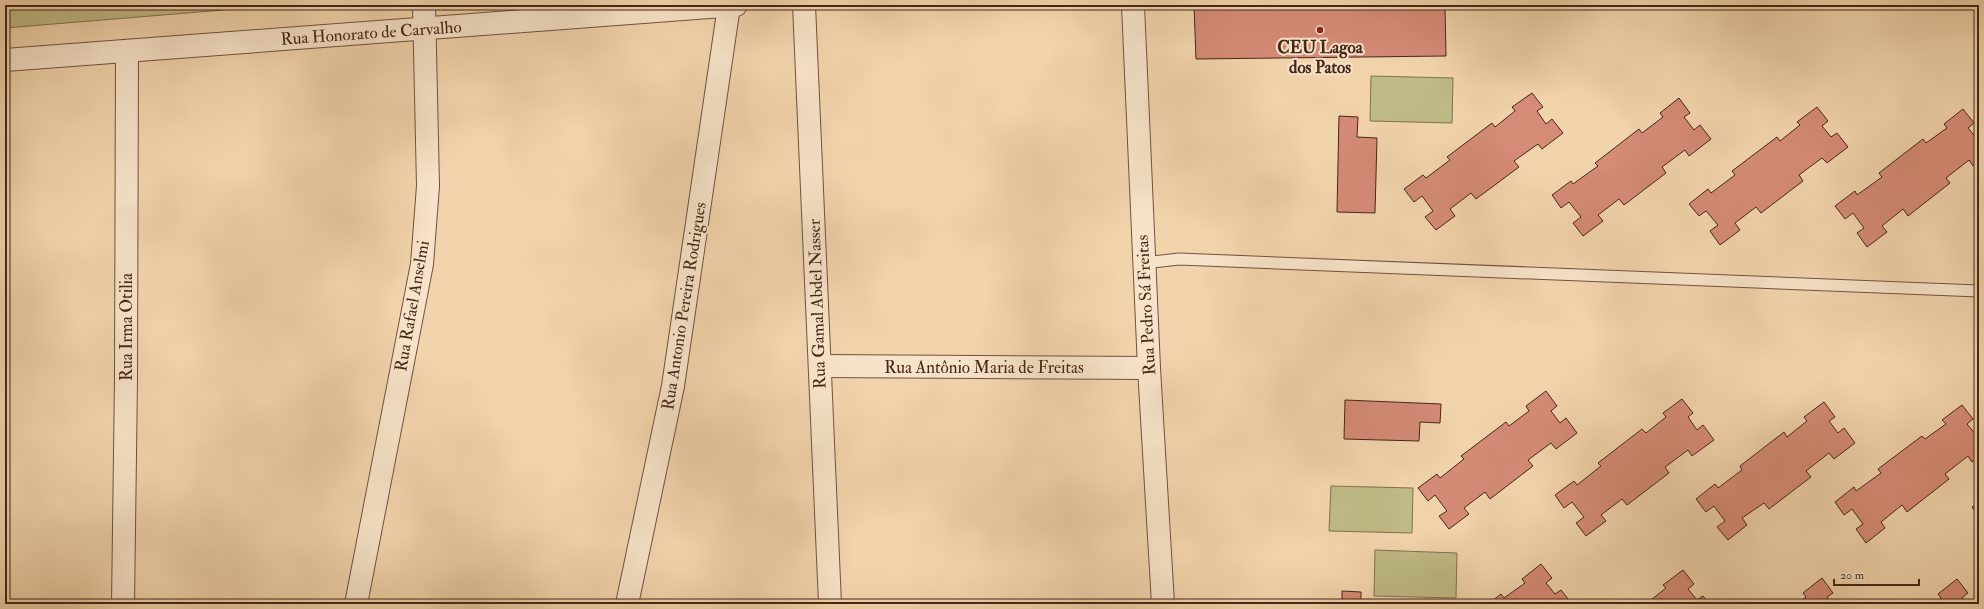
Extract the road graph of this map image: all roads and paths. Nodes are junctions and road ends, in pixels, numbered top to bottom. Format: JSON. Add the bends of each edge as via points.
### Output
{"nodes":[{"id":1,"x":424,"y":5,"type":"edge"},
{"id":2,"x":804,"y":5,"type":"edge"},
{"id":3,"x":1133,"y":5,"type":"edge"},
{"id":4,"x":732,"y":6,"type":"edge"},
{"id":5,"x":425,"y":29,"type":"junction"},
{"id":6,"x":127,"y":51,"type":"junction"},
{"id":7,"x":5,"y":60,"type":"edge"},
{"id":8,"x":1144,"y":263,"type":"junction"},
{"id":9,"x":1979,"y":291,"type":"edge"},
{"id":10,"x":820,"y":366,"type":"junction"},
{"id":11,"x":1149,"y":368,"type":"junction"},
{"id":12,"x":123,"y":604,"type":"edge"},
{"id":13,"x":356,"y":604,"type":"edge"},
{"id":14,"x":627,"y":604,"type":"edge"},
{"id":15,"x":830,"y":604,"type":"edge"},
{"id":16,"x":1164,"y":604,"type":"edge"}],
"edges":[{"from":1,"to":5,"type":"street","name":"Rua Rafael Anselmi"},
{"from":2,"to":10,"type":"street","name":"Rua Gamal Abdel Nasser"},
{"from":3,"to":8,"type":"street","name":"Rua Pedro Sá Freitas"},
{"from":4,"to":5,"type":"street","name":"Rua Honorato de Carvalho"},
{"from":4,"to":14,"type":"street","name":"Rua Antonio Pereira Rodrigues","via":[[673,386]]},
{"from":5,"to":6,"type":"street","name":"Rua Honorato de Carvalho"},
{"from":5,"to":13,"type":"street","name":"Rua Rafael Anselmi","via":[[428,186],[422,264]]},
{"from":6,"to":7,"type":"street","name":"Rua Honorato de Carvalho"},
{"from":6,"to":12,"type":"street","name":"Rua Irma Otilia"},
{"from":8,"to":9,"type":"lane","via":[[1179,259]]},
{"from":8,"to":11,"type":"street","name":"Rua Pedro Sá Freitas"},
{"from":10,"to":11,"type":"street","name":"Rua Antônio Maria de Freitas"},
{"from":10,"to":15,"type":"street","name":"Rua Gamal Abdel Nasser"},
{"from":11,"to":16,"type":"street","name":"Rua Pedro Sá Freitas"}]}
